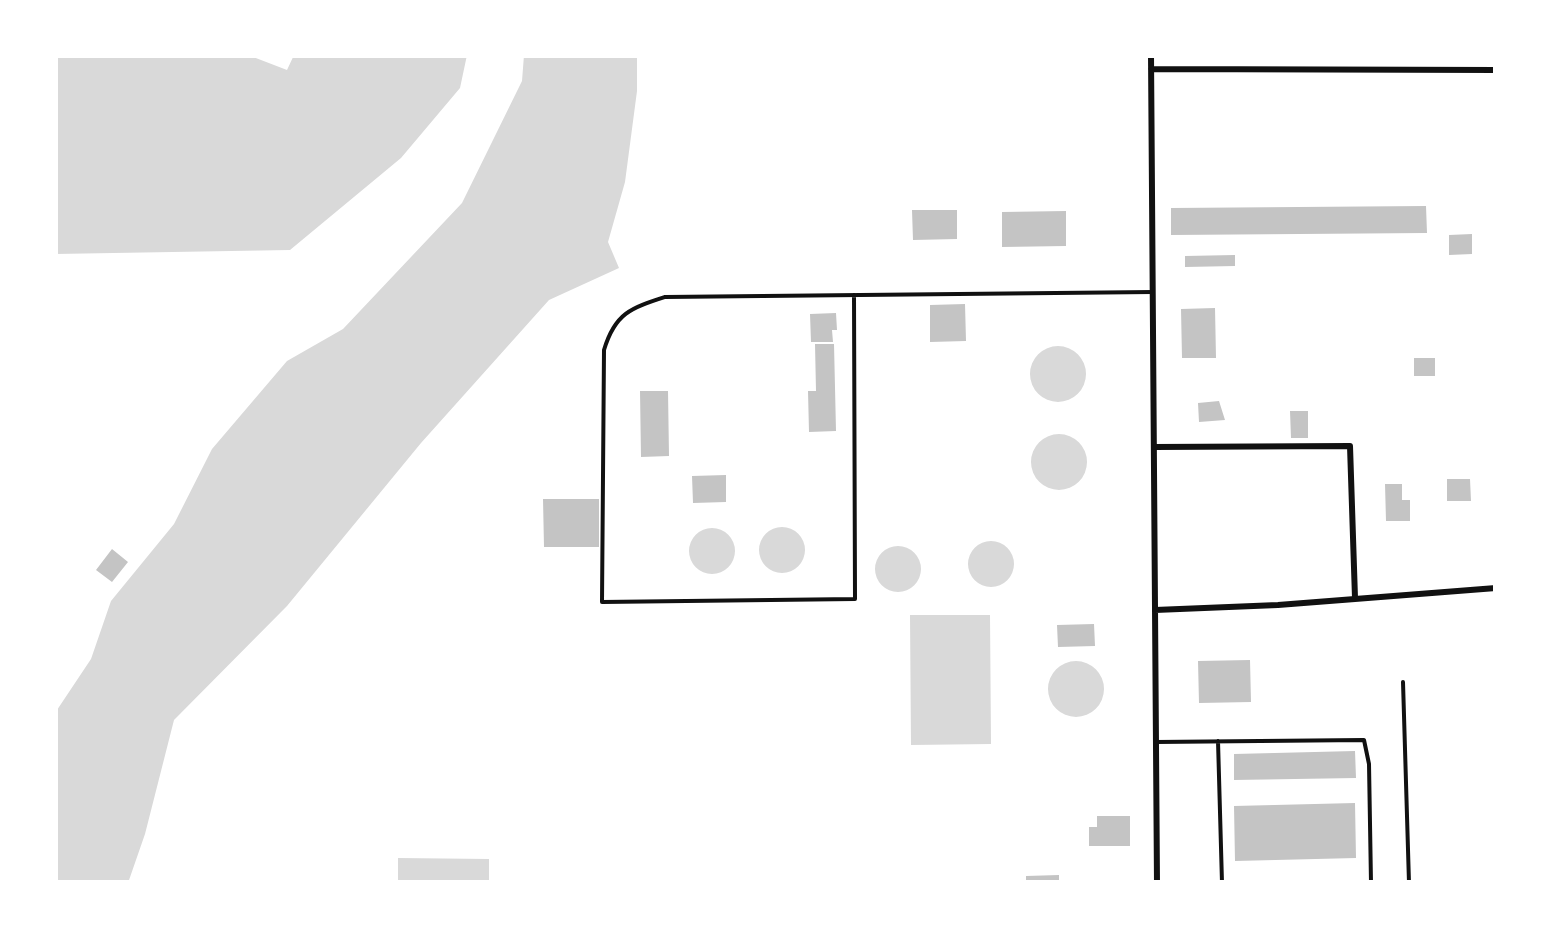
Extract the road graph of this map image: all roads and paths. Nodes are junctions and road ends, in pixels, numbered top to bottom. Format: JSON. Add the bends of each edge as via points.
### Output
{"nodes":[{"id":1,"x":1150,"y":55,"type":"edge"},
{"id":2,"x":1151,"y":69,"type":"junction"},
{"id":3,"x":1496,"y":70,"type":"edge"},
{"id":4,"x":1152,"y":292,"type":"junction"},
{"id":5,"x":854,"y":296,"type":"junction"},
{"id":6,"x":1154,"y":446,"type":"junction"},
{"id":7,"x":1496,"y":588,"type":"edge"},
{"id":8,"x":1356,"y":598,"type":"junction"},
{"id":9,"x":1155,"y":610,"type":"junction"},
{"id":10,"x":1403,"y":682,"type":"dead end"},
{"id":11,"x":1218,"y":741,"type":"junction"},
{"id":12,"x":1156,"y":742,"type":"junction"},
{"id":13,"x":1157,"y":883,"type":"edge"},
{"id":14,"x":1222,"y":883,"type":"edge"},
{"id":15,"x":1371,"y":883,"type":"edge"},
{"id":16,"x":1409,"y":883,"type":"edge"}],
"edges":[{"from":1,"to":2,"type":"street"},
{"from":2,"to":3,"type":"street"},
{"from":2,"to":4,"type":"street"},
{"from":4,"to":5,"type":"lane"},
{"from":4,"to":6,"type":"street"},
{"from":5,"to":5,"type":"lane","via":[[666,297],[630,308],[610,329],[604,350],[602,602],[855,599]]},
{"from":6,"to":8,"type":"street","via":[[1350,446]]},
{"from":6,"to":9,"type":"street"},
{"from":7,"to":8,"type":"street"},
{"from":8,"to":9,"type":"street"},
{"from":9,"to":12,"type":"street"},
{"from":10,"to":16,"type":"lane"},
{"from":11,"to":12,"type":"lane"},
{"from":11,"to":14,"type":"lane"},
{"from":11,"to":15,"type":"lane","via":[[1364,740]]},
{"from":12,"to":13,"type":"street"}]}
